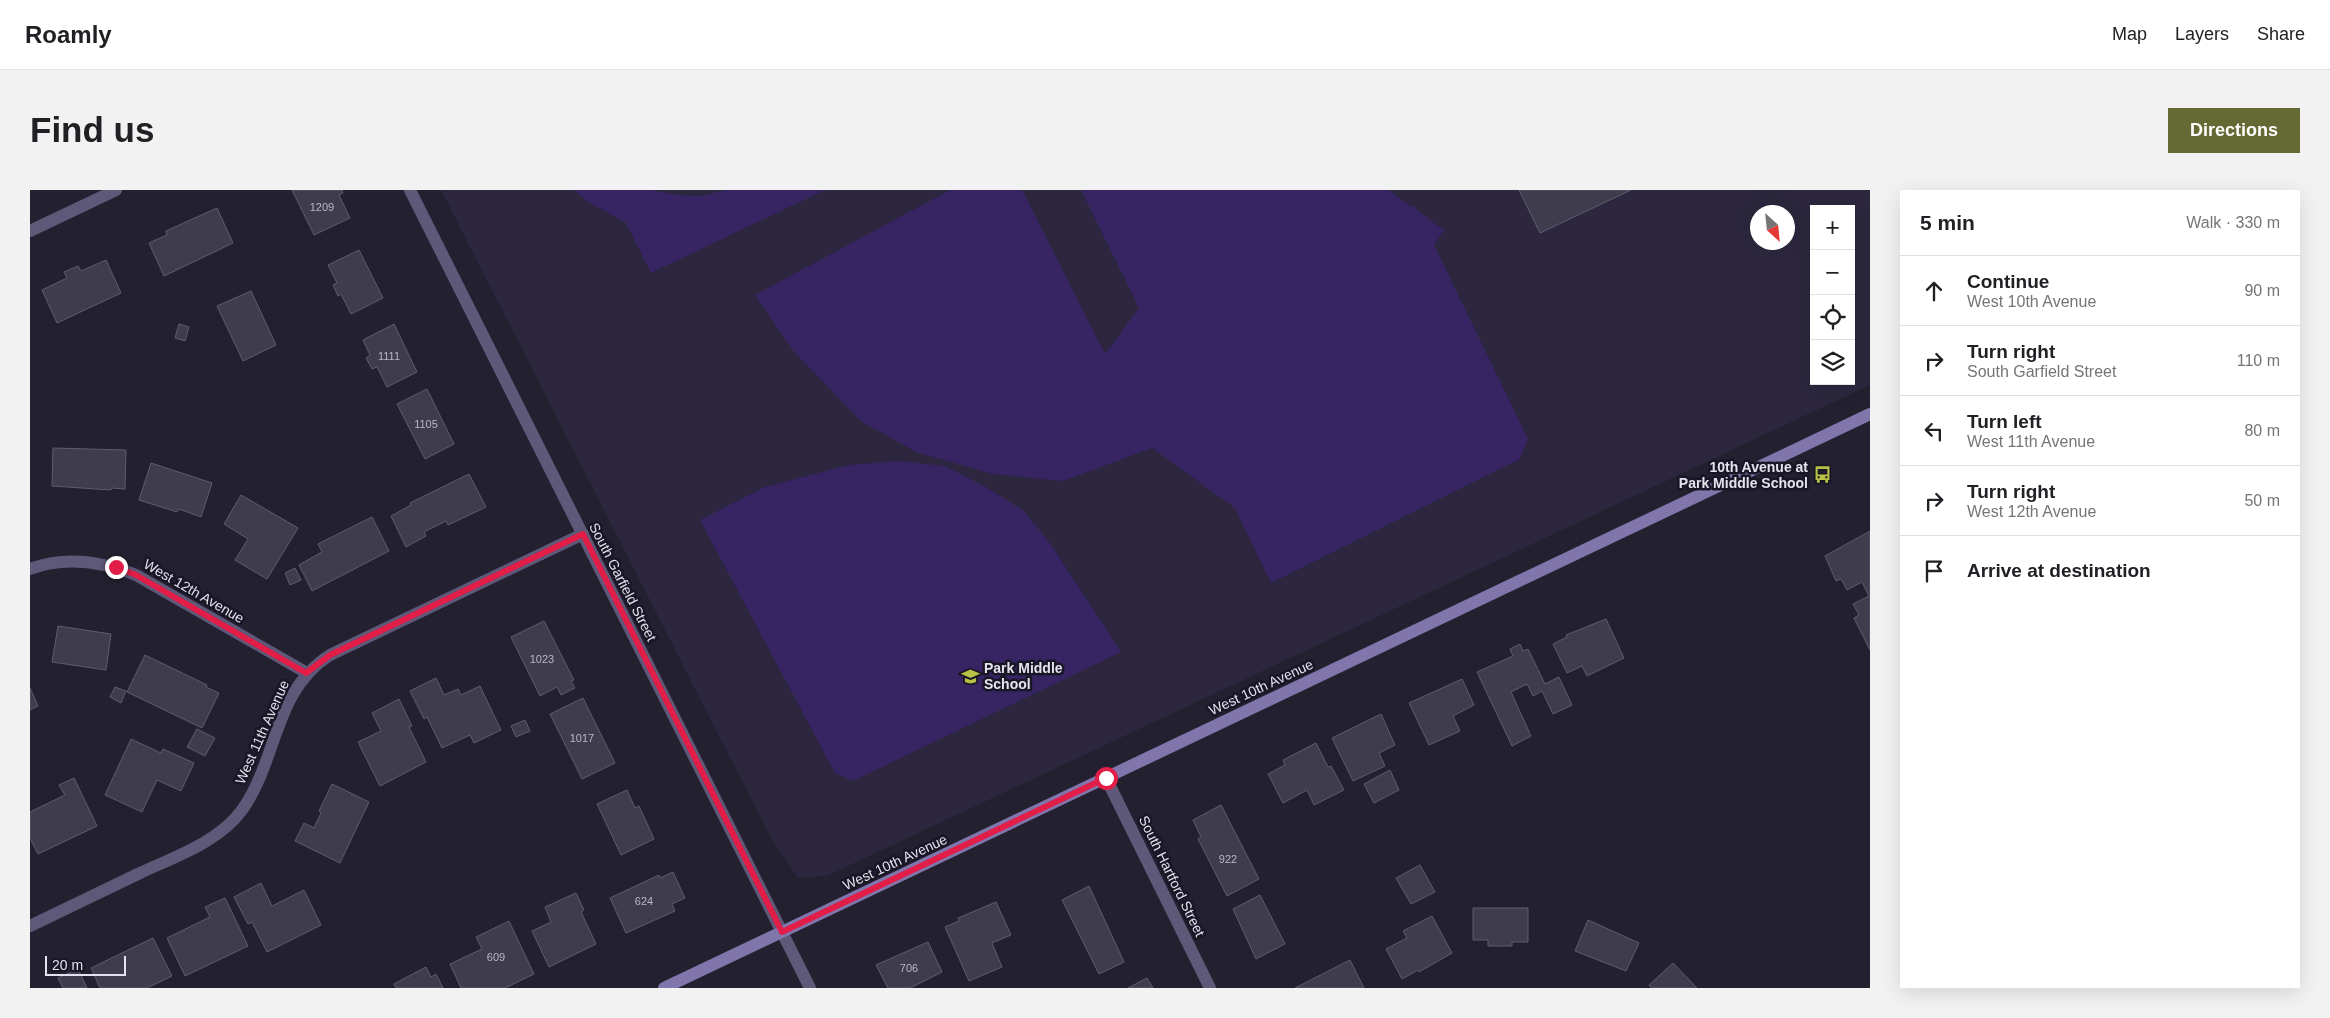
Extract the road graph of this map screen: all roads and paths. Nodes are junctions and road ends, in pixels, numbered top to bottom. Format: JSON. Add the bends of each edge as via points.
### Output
{"nodes":[{"id":1,"x":116,"y":190,"type":"edge"},
{"id":2,"x":410,"y":190,"type":"edge"},
{"id":3,"x":30,"y":231,"type":"edge"},
{"id":4,"x":1870,"y":414,"type":"edge"},
{"id":5,"x":583,"y":534,"type":"junction"},
{"id":6,"x":30,"y":569,"type":"edge"},
{"id":7,"x":306,"y":673,"type":"junction"},
{"id":8,"x":1106,"y":778,"type":"junction"},
{"id":9,"x":30,"y":926,"type":"edge"},
{"id":10,"x":782,"y":932,"type":"junction"},
{"id":11,"x":664,"y":988,"type":"edge"},
{"id":12,"x":810,"y":988,"type":"edge"},
{"id":13,"x":1210,"y":988,"type":"edge"}],
"edges":[{"from":1,"to":3,"type":"street"},
{"from":2,"to":5,"type":"street","name":"South Garfield Street"},
{"from":4,"to":8,"type":"main road","name":"West 10th Avenue"},
{"from":5,"to":7,"type":"street","name":"West 11th Avenue","via":[[330,655]]},
{"from":5,"to":10,"type":"street","name":"South Garfield Street"},
{"from":6,"to":7,"type":"street","name":"West 12th Avenue","via":[[80,562],[116,567],[136,575]]},
{"from":7,"to":9,"type":"street","name":"West 11th Avenue","via":[[290,700],[254,791],[229,823],[193,848]]},
{"from":8,"to":10,"type":"main road","name":"West 10th Avenue"},
{"from":8,"to":13,"type":"street","name":"South Hartford Street"},
{"from":10,"to":11,"type":"main road","name":"West 10th Avenue"},
{"from":10,"to":12,"type":"street","name":"South Garfield Street"}]}
